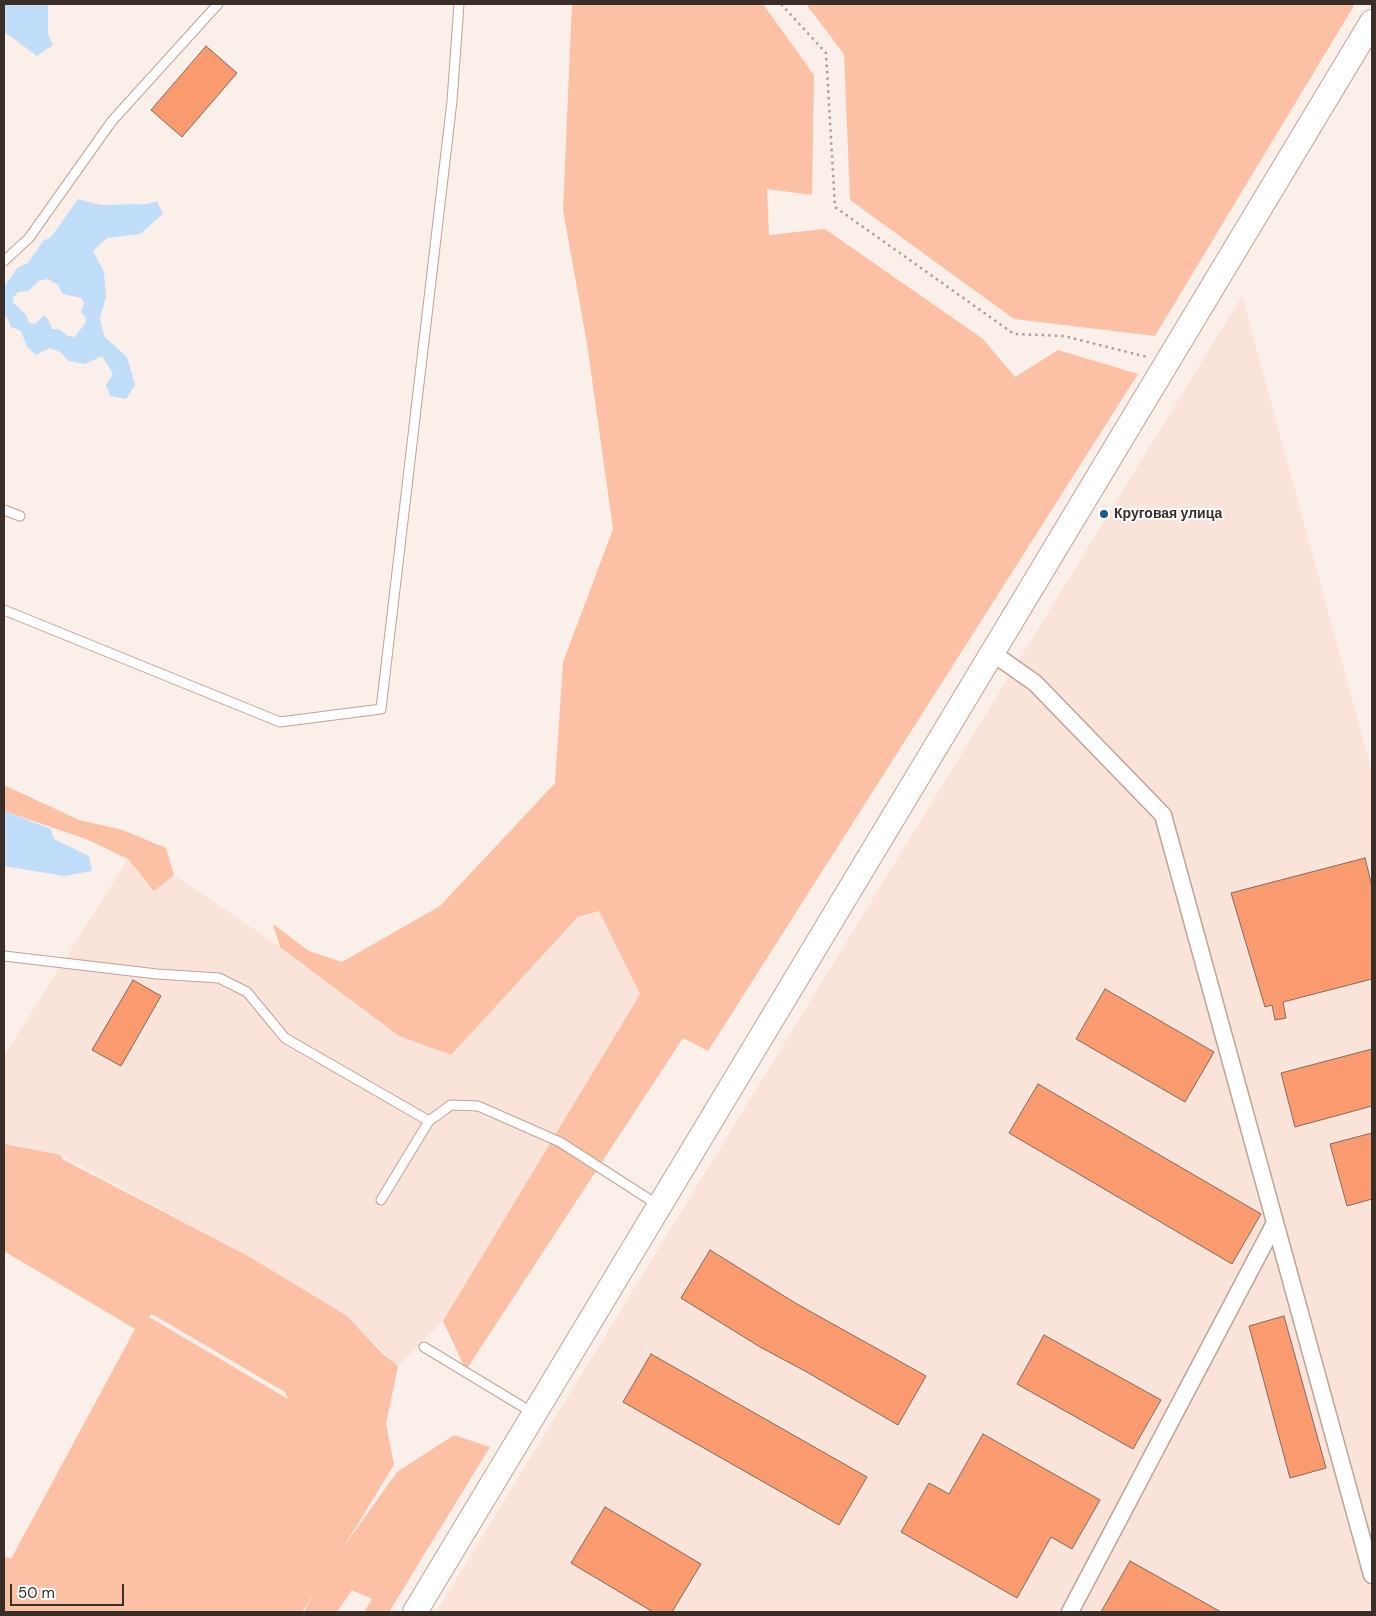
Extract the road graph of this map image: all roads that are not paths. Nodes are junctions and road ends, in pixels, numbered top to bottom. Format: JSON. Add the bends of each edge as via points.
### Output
{"nodes":[{"id":1,"x":218,"y":4,"type":"edge"},
{"id":2,"x":459,"y":4,"type":"edge"},
{"id":3,"x":1372,"y":22,"type":"edge"},
{"id":4,"x":4,"y":261,"type":"edge"},
{"id":5,"x":4,"y":510,"type":"edge"},
{"id":6,"x":20,"y":516,"type":"dead end"},
{"id":7,"x":4,"y":610,"type":"edge"},
{"id":8,"x":991,"y":652,"type":"junction"},
{"id":9,"x":4,"y":956,"type":"edge"},
{"id":10,"x":429,"y":1121,"type":"junction"},
{"id":11,"x":381,"y":1200,"type":"dead end"},
{"id":12,"x":659,"y":1205,"type":"junction"},
{"id":13,"x":1275,"y":1222,"type":"junction"},
{"id":14,"x":424,"y":1347,"type":"dead end"},
{"id":15,"x":535,"y":1414,"type":"junction"},
{"id":16,"x":1372,"y":1575,"type":"edge"},
{"id":17,"x":415,"y":1612,"type":"edge"},
{"id":18,"x":1070,"y":1612,"type":"edge"}],
"edges":[{"from":1,"to":4,"type":"lane","via":[[112,121],[28,238]]},
{"from":2,"to":7,"type":"lane","via":[[452,102],[380,709],[280,722]]},
{"from":3,"to":8,"type":"main road"},
{"from":5,"to":6,"type":"lane"},
{"from":8,"to":12,"type":"main road"},
{"from":8,"to":13,"type":"street","via":[[1035,684],[1163,816]]},
{"from":9,"to":10,"type":"lane","via":[[219,978],[247,992],[285,1038]]},
{"from":10,"to":11,"type":"lane"},
{"from":10,"to":12,"type":"lane","via":[[451,1105],[478,1106],[560,1142]]},
{"from":12,"to":15,"type":"main road"},
{"from":13,"to":16,"type":"street"},
{"from":13,"to":18,"type":"street"},
{"from":14,"to":15,"type":"lane"},
{"from":15,"to":17,"type":"main road"}]}
